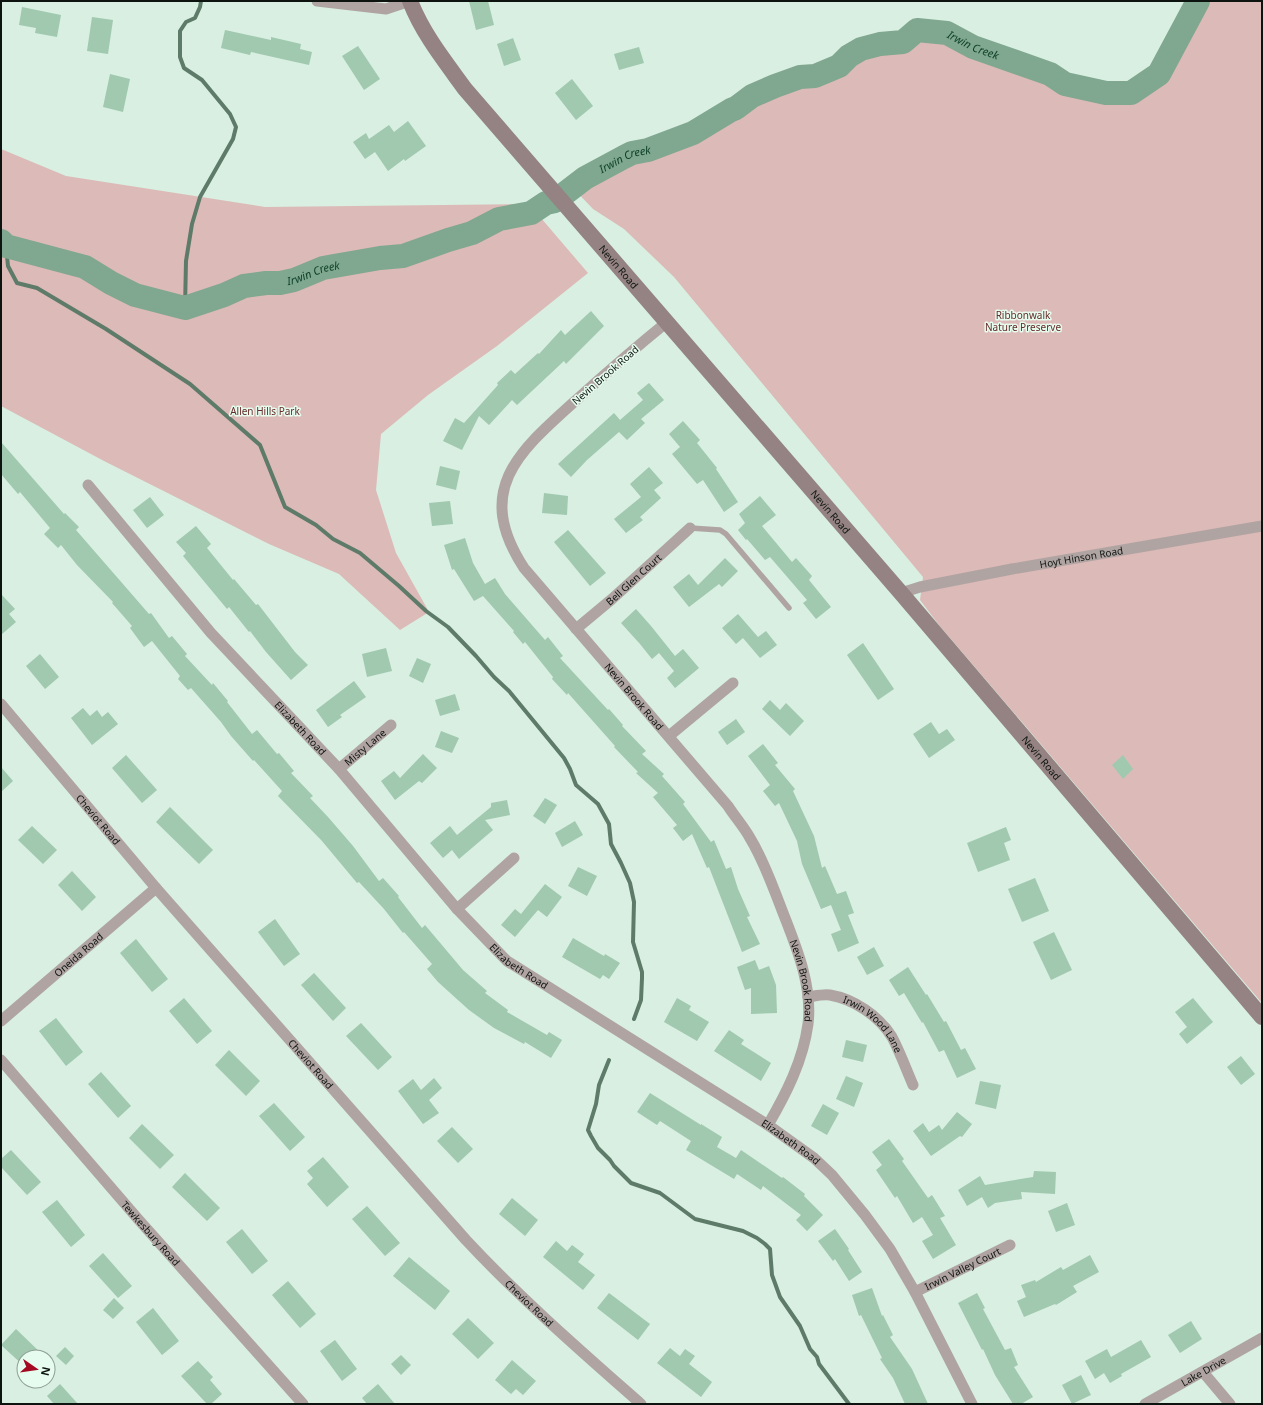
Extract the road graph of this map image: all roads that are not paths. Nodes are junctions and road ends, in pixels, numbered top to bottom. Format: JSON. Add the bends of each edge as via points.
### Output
{"nodes":[{"id":1,"x":317,"y":1,"type":"edge"},
{"id":2,"x":410,"y":1,"type":"edge"},
{"id":3,"x":667,"y":322,"type":"junction"},
{"id":4,"x":88,"y":485,"type":"dead end"},
{"id":5,"x":1262,"y":526,"type":"edge"},
{"id":6,"x":690,"y":528,"type":"joint"},
{"id":7,"x":901,"y":593,"type":"junction"},
{"id":8,"x":789,"y":608,"type":"dead end"},
{"id":9,"x":576,"y":629,"type":"junction"},
{"id":10,"x":733,"y":682,"type":"dead end"},
{"id":11,"x":1,"y":704,"type":"edge"},
{"id":12,"x":391,"y":725,"type":"dead end"},
{"id":13,"x":669,"y":736,"type":"junction"},
{"id":14,"x":339,"y":769,"type":"junction"},
{"id":15,"x":514,"y":858,"type":"dead end"},
{"id":16,"x":156,"y":888,"type":"junction"},
{"id":17,"x":457,"y":909,"type":"junction"},
{"id":18,"x":808,"y":997,"type":"junction"},
{"id":19,"x":1262,"y":1017,"type":"edge"},
{"id":20,"x":1,"y":1021,"type":"edge"},
{"id":21,"x":1,"y":1060,"type":"edge"},
{"id":22,"x":913,"y":1085,"type":"dead end"},
{"id":23,"x":768,"y":1125,"type":"junction"},
{"id":24,"x":1010,"y":1245,"type":"dead end"},
{"id":25,"x":915,"y":1292,"type":"junction"},
{"id":26,"x":1262,"y":1338,"type":"edge"},
{"id":27,"x":1203,"y":1372,"type":"junction"},
{"id":28,"x":303,"y":1404,"type":"edge"},
{"id":29,"x":641,"y":1404,"type":"edge"},
{"id":30,"x":972,"y":1404,"type":"edge"},
{"id":31,"x":1145,"y":1404,"type":"edge"},
{"id":32,"x":1230,"y":1404,"type":"edge"}],
"edges":[{"from":1,"to":2,"type":"street","via":[[386,9]]},
{"from":2,"to":3,"type":"main road","name":"Nevin Road","via":[[433,46],[456,77]]},
{"from":3,"to":7,"type":"main road","name":"Nevin Road"},
{"from":3,"to":9,"type":"street","name":"Nevin Brook Road","via":[[540,432],[520,455],[507,479],[502,505],[510,545],[524,568]]},
{"from":4,"to":14,"type":"street","name":"Elizabeth Road","via":[[211,634]]},
{"from":5,"to":7,"type":"street","name":"Hoyt Hinson Road","via":[[1012,569]]},
{"from":6,"to":8,"type":"lane","via":[[720,530],[726,534]]},
{"from":6,"to":9,"type":"street","name":"Bell Glen Court"},
{"from":7,"to":19,"type":"main road","name":"Nevin Road"},
{"from":9,"to":13,"type":"street","name":"Nevin Brook Road"},
{"from":10,"to":13,"type":"street"},
{"from":11,"to":16,"type":"street","name":"Cheviot Road"},
{"from":12,"to":14,"type":"street","name":"Misty Lane"},
{"from":13,"to":18,"type":"street","name":"Nevin Brook Road","via":[[728,806],[751,839],[795,944]]},
{"from":14,"to":17,"type":"street","name":"Elizabeth Road"},
{"from":15,"to":17,"type":"street"},
{"from":16,"to":20,"type":"street","name":"Oneida Road"},
{"from":16,"to":29,"type":"street","name":"Cheviot Road","via":[[489,1265]]},
{"from":17,"to":23,"type":"street","name":"Elizabeth Road","via":[[507,961]]},
{"from":18,"to":22,"type":"street","name":"Irwin Wood Lane","via":[[829,995],[847,1000],[862,1007],[879,1020],[891,1036]]},
{"from":18,"to":23,"type":"street","name":"Nevin Brook Road","via":[[808,1023],[803,1049]]},
{"from":21,"to":28,"type":"street","name":"Tewkesbury Road"},
{"from":23,"to":25,"type":"street","name":"Elizabeth Road","via":[[814,1158],[832,1175],[890,1249]]},
{"from":24,"to":25,"type":"street","name":"Irwin Valley Court"},
{"from":25,"to":30,"type":"street","name":"Elizabeth Road"},
{"from":26,"to":27,"type":"street","name":"Lake Drive"},
{"from":27,"to":31,"type":"street","name":"Lake Drive"},
{"from":27,"to":32,"type":"street"}]}
